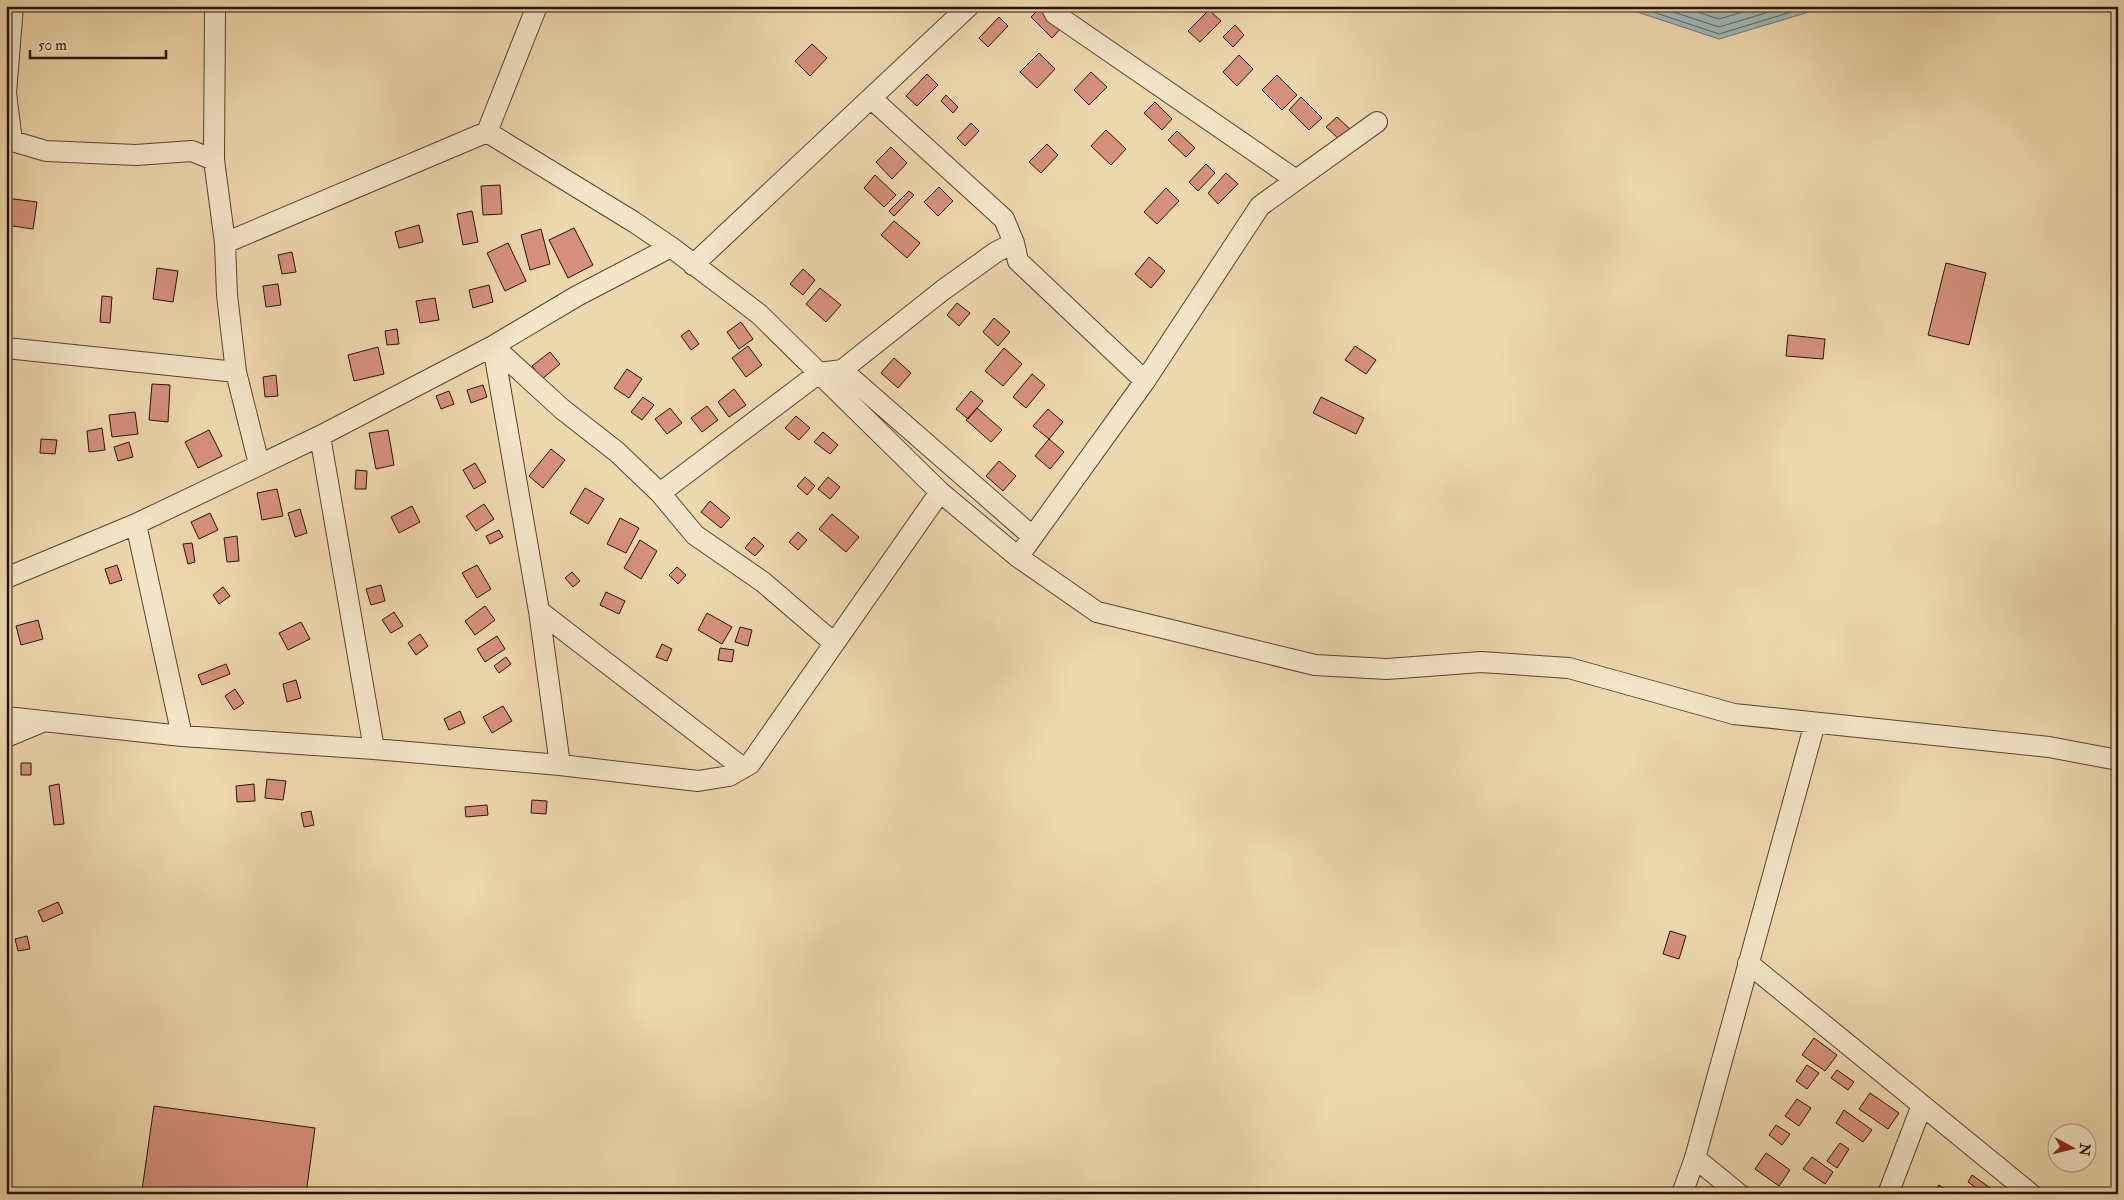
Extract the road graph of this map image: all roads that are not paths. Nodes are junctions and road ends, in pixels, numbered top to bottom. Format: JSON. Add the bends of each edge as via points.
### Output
{"nodes":[{"id":1,"x":13,"y":6,"type":"edge"},
{"id":2,"x":537,"y":6,"type":"edge"},
{"id":3,"x":969,"y":6,"type":"edge"},
{"id":4,"x":1051,"y":6,"type":"edge"},
{"id":5,"x":215,"y":8,"type":"dead end"},
{"id":6,"x":872,"y":99,"type":"junction"},
{"id":7,"x":1377,"y":122,"type":"dead end"},
{"id":8,"x":487,"y":132,"type":"junction"},
{"id":9,"x":9,"y":143,"type":"edge"},
{"id":10,"x":214,"y":160,"type":"junction"},
{"id":11,"x":1296,"y":180,"type":"junction"},
{"id":12,"x":225,"y":243,"type":"junction"},
{"id":13,"x":1014,"y":243,"type":"junction"},
{"id":14,"x":671,"y":248,"type":"junction"},
{"id":15,"x":693,"y":265,"type":"junction"},
{"id":16,"x":493,"y":346,"type":"junction"},
{"id":17,"x":6,"y":348,"type":"edge"},
{"id":18,"x":842,"y":370,"type":"junction"},
{"id":19,"x":236,"y":372,"type":"junction"},
{"id":20,"x":819,"y":373,"type":"junction"},
{"id":21,"x":1145,"y":380,"type":"junction"},
{"id":22,"x":320,"y":436,"type":"junction"},
{"id":23,"x":259,"y":464,"type":"junction"},
{"id":24,"x":940,"y":492,"type":"junction"},
{"id":25,"x":660,"y":493,"type":"junction"},
{"id":26,"x":136,"y":524,"type":"junction"},
{"id":27,"x":1032,"y":536,"type":"junction"},
{"id":28,"x":1018,"y":557,"type":"junction"},
{"id":29,"x":6,"y":563,"type":"edge"},
{"id":30,"x":29,"y":567,"type":"junction"},
{"id":31,"x":6,"y":578,"type":"edge"},
{"id":32,"x":539,"y":611,"type":"junction"},
{"id":33,"x":834,"y":642,"type":"junction"},
{"id":34,"x":6,"y":717,"type":"edge"},
{"id":35,"x":44,"y":721,"type":"junction"},
{"id":36,"x":1815,"y":723,"type":"junction"},
{"id":37,"x":182,"y":736,"type":"junction"},
{"id":38,"x":6,"y":737,"type":"edge"},
{"id":39,"x":374,"y":749,"type":"junction"},
{"id":40,"x":2118,"y":760,"type":"edge"},
{"id":41,"x":560,"y":765,"type":"junction"},
{"id":42,"x":743,"y":768,"type":"junction"},
{"id":43,"x":1748,"y":963,"type":"junction"},
{"id":44,"x":1922,"y":1105,"type":"junction"},
{"id":45,"x":1696,"y":1158,"type":"junction"},
{"id":46,"x":1682,"y":1194,"type":"edge"},
{"id":47,"x":1738,"y":1194,"type":"edge"},
{"id":48,"x":1888,"y":1194,"type":"edge"},
{"id":49,"x":2031,"y":1194,"type":"edge"}],
"edges":[{"from":1,"to":9,"type":"street","via":[[6,93]]},
{"from":2,"to":8,"type":"street"},
{"from":3,"to":6,"type":"street"},
{"from":4,"to":11,"type":"street","via":[[1055,14]]},
{"from":5,"to":10,"type":"street"},
{"from":6,"to":13,"type":"street","via":[[1004,219]]},
{"from":6,"to":15,"type":"street"},
{"from":7,"to":11,"type":"street"},
{"from":8,"to":12,"type":"street"},
{"from":8,"to":14,"type":"street"},
{"from":9,"to":10,"type":"street","via":[[46,151],[136,155],[192,151]]},
{"from":10,"to":12,"type":"street"},
{"from":11,"to":21,"type":"street","via":[[1260,206]]},
{"from":12,"to":19,"type":"street"},
{"from":13,"to":18,"type":"street","via":[[943,290]]},
{"from":13,"to":21,"type":"street","via":[[1018,261]]},
{"from":14,"to":15,"type":"street"},
{"from":14,"to":16,"type":"street","via":[[578,296]]},
{"from":15,"to":20,"type":"street","via":[[759,314]]},
{"from":16,"to":22,"type":"street"},
{"from":16,"to":25,"type":"street"},
{"from":16,"to":32,"type":"street"},
{"from":17,"to":19,"type":"street"},
{"from":18,"to":20,"type":"street"},
{"from":18,"to":27,"type":"street"},
{"from":19,"to":23,"type":"street"},
{"from":20,"to":24,"type":"street"},
{"from":20,"to":25,"type":"street"},
{"from":21,"to":27,"type":"street"},
{"from":22,"to":23,"type":"street"},
{"from":22,"to":39,"type":"street"},
{"from":23,"to":26,"type":"street"},
{"from":24,"to":28,"type":"street"},
{"from":24,"to":33,"type":"street"},
{"from":25,"to":33,"type":"street","via":[[694,535],[763,582]]},
{"from":26,"to":30,"type":"street"},
{"from":26,"to":37,"type":"street"},
{"from":27,"to":28,"type":"street"},
{"from":28,"to":36,"type":"street","via":[[1097,612],[1315,665],[1386,669],[1481,662],[1569,668],[1734,714]]},
{"from":29,"to":30,"type":"street"},
{"from":30,"to":31,"type":"street"},
{"from":32,"to":41,"type":"street"},
{"from":32,"to":42,"type":"street"},
{"from":33,"to":42,"type":"street","via":[[750,764]]},
{"from":34,"to":35,"type":"street"},
{"from":35,"to":37,"type":"street"},
{"from":35,"to":38,"type":"street"},
{"from":36,"to":40,"type":"street","via":[[2050,747]]},
{"from":36,"to":43,"type":"street"},
{"from":37,"to":39,"type":"street"},
{"from":39,"to":41,"type":"street"},
{"from":41,"to":42,"type":"street","via":[[698,781],[729,776]]},
{"from":43,"to":44,"type":"street"},
{"from":43,"to":45,"type":"street"},
{"from":44,"to":48,"type":"street"},
{"from":44,"to":49,"type":"street"},
{"from":45,"to":46,"type":"street"},
{"from":45,"to":47,"type":"street"}]}
